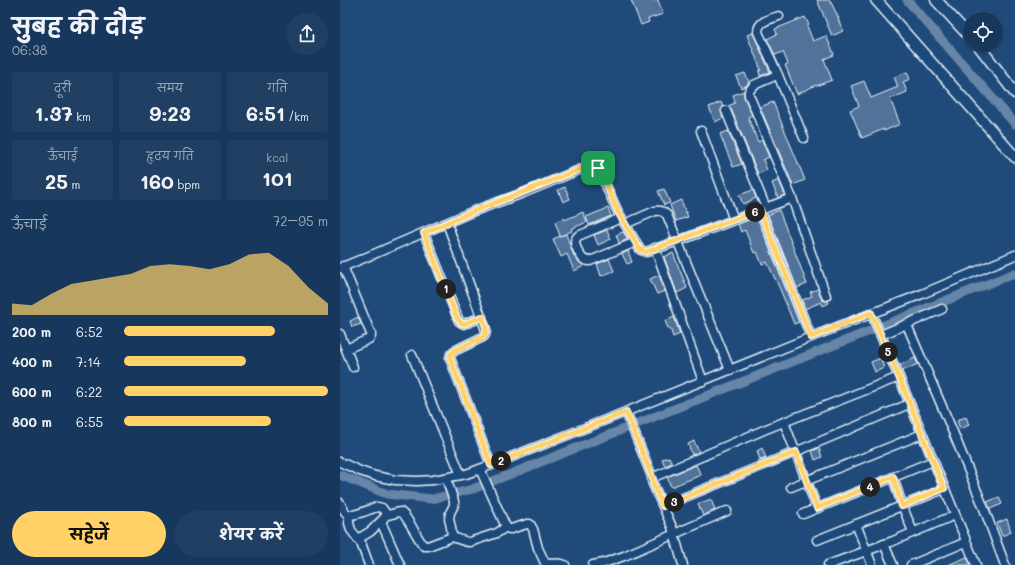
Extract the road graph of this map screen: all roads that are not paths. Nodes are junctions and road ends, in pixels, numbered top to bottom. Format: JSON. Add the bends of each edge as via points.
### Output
{"nodes":[{"id":1,"x":876,"y":0,"type":"edge"},
{"id":2,"x":936,"y":0,"type":"edge"},
{"id":3,"x":778,"y":16,"type":"dead end"},
{"id":4,"x":963,"y":29,"type":"edge"},
{"id":5,"x":983,"y":52,"type":"edge"},
{"id":6,"x":777,"y":75,"type":"junction"},
{"id":7,"x":1015,"y":93,"type":"edge"},
{"id":8,"x":726,"y":111,"type":"dead end"},
{"id":9,"x":701,"y":131,"type":"dead end"},
{"id":10,"x":804,"y":138,"type":"dead end"},
{"id":11,"x":1015,"y":157,"type":"edge"},
{"id":12,"x":792,"y":198,"type":"junction"},
{"id":13,"x":763,"y":209,"type":"junction"},
{"id":14,"x":734,"y":220,"type":"junction"},
{"id":15,"x":623,"y":221,"type":"junction"},
{"id":16,"x":447,"y":223,"type":"junction"},
{"id":17,"x":424,"y":233,"type":"junction"},
{"id":18,"x":678,"y":241,"type":"junction"},
{"id":19,"x":636,"y":242,"type":"junction"},
{"id":20,"x":655,"y":248,"type":"junction"},
{"id":21,"x":1015,"y":255,"type":"edge"},
{"id":22,"x":342,"y":267,"type":"edge"},
{"id":23,"x":826,"y":296,"type":"dead end"},
{"id":24,"x":942,"y":309,"type":"dead end"},
{"id":25,"x":871,"y":313,"type":"junction"},
{"id":26,"x":482,"y":317,"type":"junction"},
{"id":27,"x":907,"y":325,"type":"junction"},
{"id":28,"x":878,"y":330,"type":"junction"},
{"id":29,"x":340,"y":334,"type":"edge"},
{"id":30,"x":811,"y":337,"type":"junction"},
{"id":31,"x":346,"y":349,"type":"junction"},
{"id":32,"x":412,"y":355,"type":"dead end"},
{"id":33,"x":353,"y":367,"type":"dead end"},
{"id":34,"x":730,"y":370,"type":"junction"},
{"id":35,"x":899,"y":377,"type":"junction"},
{"id":36,"x":703,"y":381,"type":"junction"},
{"id":37,"x":909,"y":404,"type":"junction"},
{"id":38,"x":626,"y":412,"type":"junction"},
{"id":39,"x":784,"y":422,"type":"junction"},
{"id":40,"x":922,"y":434,"type":"junction"},
{"id":41,"x":796,"y":452,"type":"junction"},
{"id":42,"x":933,"y":461,"type":"junction"},
{"id":43,"x":340,"y":462,"type":"edge"},
{"id":44,"x":491,"y":465,"type":"junction"},
{"id":45,"x":480,"y":469,"type":"junction"},
{"id":46,"x":460,"y":475,"type":"junction"},
{"id":47,"x":893,"y":477,"type":"junction"},
{"id":48,"x":446,"y":478,"type":"junction"},
{"id":49,"x":653,"y":479,"type":"junction"},
{"id":50,"x":806,"y":480,"type":"junction"},
{"id":51,"x":791,"y":487,"type":"dead end"},
{"id":52,"x":944,"y":488,"type":"junction"},
{"id":53,"x":340,"y":503,"type":"edge"},
{"id":54,"x":663,"y":506,"type":"junction"},
{"id":55,"x":902,"y":506,"type":"junction"},
{"id":56,"x":817,"y":508,"type":"junction"},
{"id":57,"x":727,"y":511,"type":"dead end"},
{"id":58,"x":803,"y":514,"type":"dead end"},
{"id":59,"x":349,"y":515,"type":"junction"},
{"id":60,"x":387,"y":515,"type":"junction"},
{"id":61,"x":955,"y":515,"type":"junction"},
{"id":62,"x":381,"y":522,"type":"junction"},
{"id":63,"x":856,"y":524,"type":"junction"},
{"id":64,"x":506,"y":527,"type":"junction"},
{"id":65,"x":913,"y":532,"type":"junction"},
{"id":66,"x":674,"y":534,"type":"junction"},
{"id":67,"x":452,"y":537,"type":"junction"},
{"id":68,"x":358,"y":539,"type":"junction"},
{"id":69,"x":817,"y":540,"type":"dead end"},
{"id":70,"x":966,"y":542,"type":"junction"},
{"id":71,"x":884,"y":544,"type":"junction"},
{"id":72,"x":866,"y":550,"type":"junction"},
{"id":73,"x":369,"y":565,"type":"edge"},
{"id":74,"x":400,"y":565,"type":"edge"},
{"id":75,"x":565,"y":565,"type":"edge"},
{"id":76,"x":593,"y":565,"type":"edge"},
{"id":77,"x":683,"y":565,"type":"edge"},
{"id":78,"x":828,"y":565,"type":"edge"},
{"id":79,"x":872,"y":565,"type":"edge"},
{"id":80,"x":893,"y":565,"type":"edge"},
{"id":81,"x":911,"y":565,"type":"edge"},
{"id":82,"x":976,"y":565,"type":"edge"},
{"id":83,"x":1005,"y":565,"type":"edge"}],
"edges":[{"from":1,"to":11,"type":"street"},
{"from":2,"to":4,"type":"street"},
{"from":3,"to":6,"type":"street","via":[[761,23],[758,29]]},
{"from":5,"to":7,"type":"street"},
{"from":6,"to":10,"type":"street"},
{"from":6,"to":12,"type":"street","via":[[754,85],[749,95]]},
{"from":8,"to":13,"type":"street"},
{"from":9,"to":14,"type":"street"},
{"from":12,"to":13,"type":"street"},
{"from":12,"to":23,"type":"street"},
{"from":13,"to":14,"type":"street"},
{"from":13,"to":30,"type":"street"},
{"from":14,"to":18,"type":"street"},
{"from":15,"to":16,"type":"street","via":[[600,170],[594,165],[479,208]]},
{"from":15,"to":18,"type":"street","via":[[660,210],[667,215]]},
{"from":15,"to":19,"type":"street"},
{"from":15,"to":19,"type":"street","via":[[580,234],[575,241],[580,256],[590,261]]},
{"from":16,"to":17,"type":"street"},
{"from":16,"to":26,"type":"street"},
{"from":17,"to":22,"type":"street"},
{"from":17,"to":26,"type":"street","via":[[459,321],[464,324]]},
{"from":18,"to":20,"type":"street"},
{"from":18,"to":34,"type":"street"},
{"from":19,"to":20,"type":"street","via":[[643,252]]},
{"from":20,"to":36,"type":"street"},
{"from":21,"to":25,"type":"street"},
{"from":22,"to":31,"type":"street","via":[[371,334],[369,339]]},
{"from":24,"to":27,"type":"street"},
{"from":25,"to":28,"type":"street"},
{"from":25,"to":30,"type":"street"},
{"from":26,"to":44,"type":"street","via":[[485,335],[454,351],[450,358]]},
{"from":27,"to":28,"type":"street"},
{"from":27,"to":83,"type":"street","via":[[953,432]]},
{"from":28,"to":35,"type":"street"},
{"from":29,"to":31,"type":"street"},
{"from":30,"to":34,"type":"street"},
{"from":31,"to":33,"type":"street"},
{"from":32,"to":46,"type":"street"},
{"from":34,"to":36,"type":"street"},
{"from":35,"to":37,"type":"street"},
{"from":35,"to":39,"type":"street"},
{"from":36,"to":38,"type":"street"},
{"from":37,"to":40,"type":"street"},
{"from":37,"to":41,"type":"street"},
{"from":38,"to":44,"type":"street"},
{"from":38,"to":49,"type":"street"},
{"from":39,"to":41,"type":"street"},
{"from":39,"to":49,"type":"street","via":[[657,475]]},
{"from":40,"to":42,"type":"street"},
{"from":40,"to":50,"type":"street"},
{"from":41,"to":50,"type":"street"},
{"from":41,"to":54,"type":"street"},
{"from":42,"to":47,"type":"street"},
{"from":42,"to":52,"type":"street"},
{"from":43,"to":48,"type":"street","via":[[360,472],[395,480]]},
{"from":44,"to":45,"type":"street"},
{"from":45,"to":46,"type":"street"},
{"from":45,"to":64,"type":"street"},
{"from":46,"to":48,"type":"street"},
{"from":47,"to":55,"type":"street"},
{"from":47,"to":56,"type":"street"},
{"from":48,"to":67,"type":"street","via":[[453,496],[454,506],[449,519]]},
{"from":49,"to":54,"type":"street"},
{"from":50,"to":51,"type":"street"},
{"from":50,"to":56,"type":"street"},
{"from":52,"to":55,"type":"street"},
{"from":52,"to":61,"type":"street"},
{"from":53,"to":59,"type":"street"},
{"from":54,"to":66,"type":"street"},
{"from":55,"to":63,"type":"street"},
{"from":55,"to":65,"type":"street"},
{"from":56,"to":58,"type":"street"},
{"from":57,"to":66,"type":"street"},
{"from":59,"to":60,"type":"street","via":[[378,506]]},
{"from":59,"to":68,"type":"street","via":[[351,530]]},
{"from":60,"to":62,"type":"street"},
{"from":60,"to":67,"type":"street","via":[[400,512],[404,514],[424,546]]},
{"from":61,"to":65,"type":"street"},
{"from":61,"to":70,"type":"street"},
{"from":62,"to":68,"type":"street"},
{"from":62,"to":74,"type":"street"},
{"from":63,"to":69,"type":"street"},
{"from":63,"to":72,"type":"street"},
{"from":64,"to":67,"type":"street","via":[[497,533],[470,542]]},
{"from":64,"to":75,"type":"street","via":[[511,529],[530,524],[545,563]]},
{"from":65,"to":71,"type":"street"},
{"from":66,"to":76,"type":"street","via":[[624,556]]},
{"from":66,"to":77,"type":"street"},
{"from":68,"to":73,"type":"street"},
{"from":70,"to":81,"type":"street"},
{"from":70,"to":82,"type":"street"},
{"from":71,"to":72,"type":"street"},
{"from":71,"to":80,"type":"street"},
{"from":72,"to":78,"type":"street"},
{"from":72,"to":79,"type":"street"}]}
